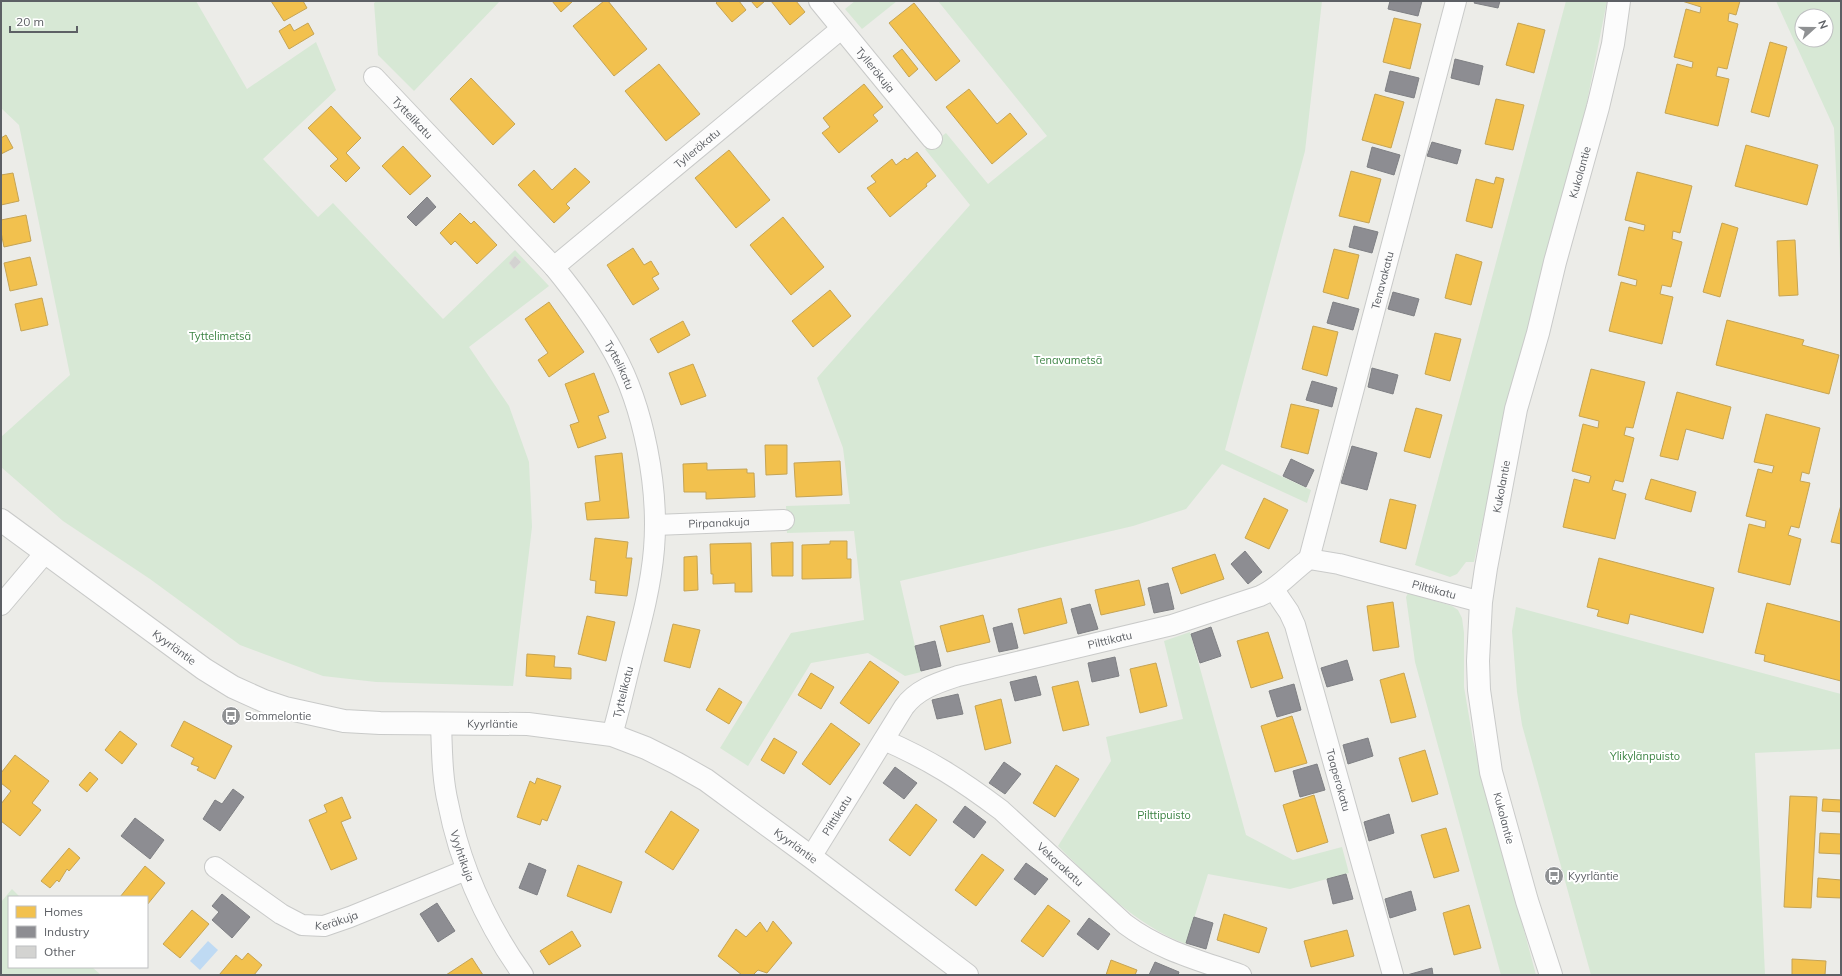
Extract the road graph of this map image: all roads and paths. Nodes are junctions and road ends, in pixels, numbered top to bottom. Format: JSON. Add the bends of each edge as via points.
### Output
{"nodes":[{"id":1,"x":819,"y":1,"type":"edge"},
{"id":2,"x":1456,"y":1,"type":"edge"},
{"id":3,"x":1619,"y":1,"type":"edge"},
{"id":4,"x":841,"y":29,"type":"junction"},
{"id":5,"x":374,"y":77,"type":"dead end"},
{"id":6,"x":932,"y":138,"type":"dead end"},
{"id":7,"x":554,"y":267,"type":"junction"},
{"id":8,"x":1,"y":520,"type":"edge"},
{"id":9,"x":784,"y":520,"type":"dead end"},
{"id":10,"x":655,"y":525,"type":"junction"},
{"id":11,"x":45,"y":553,"type":"junction"},
{"id":12,"x":1308,"y":559,"type":"junction"},
{"id":13,"x":1274,"y":590,"type":"junction"},
{"id":14,"x":1481,"y":602,"type":"junction"},
{"id":15,"x":1,"y":605,"type":"edge"},
{"id":16,"x":441,"y":724,"type":"junction"},
{"id":17,"x":612,"y":735,"type":"junction"},
{"id":18,"x":884,"y":740,"type":"junction"},
{"id":19,"x":811,"y":857,"type":"junction"},
{"id":20,"x":215,"y":868,"type":"dead end"},
{"id":21,"x":466,"y":870,"type":"junction"},
{"id":22,"x":523,"y":975,"type":"edge"},
{"id":23,"x":967,"y":975,"type":"edge"},
{"id":24,"x":1241,"y":975,"type":"edge"},
{"id":25,"x":1393,"y":975,"type":"edge"},
{"id":26,"x":1551,"y":975,"type":"edge"}],
"edges":[{"from":1,"to":4,"type":"street","name":"Tyllerökuja"},
{"from":2,"to":12,"type":"street","name":"Tenavakatu"},
{"from":3,"to":14,"type":"street","name":"Kukolantie","via":[[1613,44],[1598,107],[1516,409]]},
{"from":4,"to":6,"type":"street","name":"Tyllerökuja"},
{"from":4,"to":7,"type":"street","name":"Tyllerökatu"},
{"from":5,"to":7,"type":"street","name":"Tyttelikatu"},
{"from":7,"to":10,"type":"street","name":"Tyttelikatu","via":[[599,326],[628,384],[638,413],[650,465]]},
{"from":8,"to":11,"type":"street","name":"Kyyrläntie"},
{"from":9,"to":10,"type":"street","name":"Pirpanakuja"},
{"from":10,"to":17,"type":"street","name":"Tyttelikatu","via":[[650,583]]},
{"from":11,"to":15,"type":"street"},
{"from":11,"to":16,"type":"street","name":"Kyyrläntie","via":[[204,669],[233,687],[264,701],[344,721]]},
{"from":12,"to":13,"type":"street","name":"Pilttikatu","via":[[1295,568]]},
{"from":12,"to":14,"type":"street","name":"Pilttikatu","via":[[1339,564]]},
{"from":13,"to":18,"type":"street","name":"Pilttikatu","via":[[1172,625],[936,683],[909,700]]},
{"from":13,"to":25,"type":"street","name":"Taaperokatu","via":[[1295,625]]},
{"from":14,"to":26,"type":"street","name":"Kukolantie","via":[[1479,690],[1492,772],[1527,901]]},
{"from":16,"to":17,"type":"street","name":"Kyyrläntie","via":[[528,724]]},
{"from":16,"to":21,"type":"street","name":"Vyyhtikuja","via":[[447,802]]},
{"from":17,"to":19,"type":"street","name":"Kyyrläntie","via":[[676,762],[706,780]]},
{"from":18,"to":19,"type":"street","name":"Pilttikatu"},
{"from":18,"to":24,"type":"street","name":"Vekarakatu","via":[[936,764],[981,794],[1125,924],[1144,938],[1160,947]]},
{"from":19,"to":23,"type":"street","name":"Kyyrläntie"},
{"from":20,"to":21,"type":"street","name":"Keräkuja","via":[[281,914],[302,924],[324,926]]},
{"from":21,"to":22,"type":"street","name":"Vyyhtikuja","via":[[502,944]]}]}
